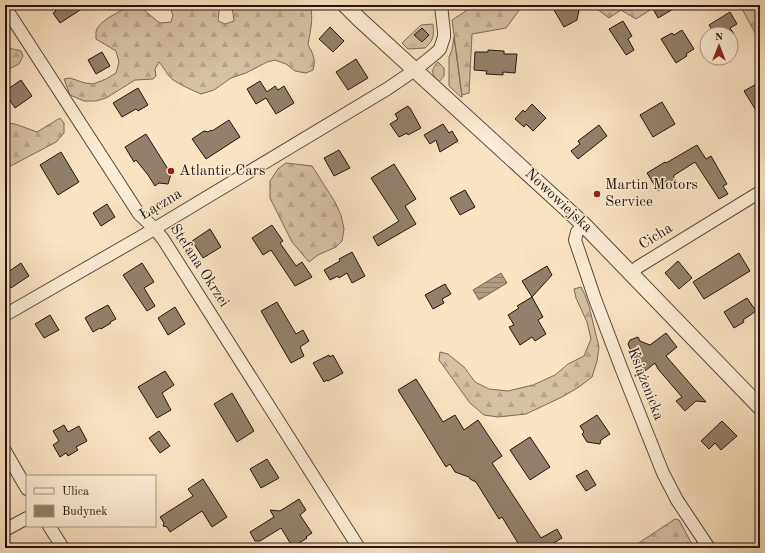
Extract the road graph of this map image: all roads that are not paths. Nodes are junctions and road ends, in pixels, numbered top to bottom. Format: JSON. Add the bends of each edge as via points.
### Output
{"nodes":[{"id":1,"x":346,"y":5,"type":"edge"},
{"id":2,"x":441,"y":5,"type":"edge"},
{"id":3,"x":5,"y":7,"type":"edge"},
{"id":4,"x":415,"y":70,"type":"junction"},
{"id":5,"x":760,"y":192,"type":"edge"},
{"id":6,"x":584,"y":225,"type":"junction"},
{"id":7,"x":154,"y":228,"type":"junction"},
{"id":8,"x":631,"y":274,"type":"junction"},
{"id":9,"x":5,"y":315,"type":"edge"},
{"id":10,"x":760,"y":407,"type":"edge"},
{"id":11,"x":5,"y":451,"type":"edge"},
{"id":12,"x":26,"y":488,"type":"edge"},
{"id":13,"x":26,"y":519,"type":"edge"},
{"id":14,"x":50,"y":527,"type":"edge"},
{"id":15,"x":5,"y":530,"type":"edge"},
{"id":16,"x":63,"y":548,"type":"edge"},
{"id":17,"x":359,"y":548,"type":"edge"},
{"id":18,"x":710,"y":548,"type":"edge"}],
"edges":[{"from":1,"to":4,"type":"street","name":"Nowowiejska"},
{"from":2,"to":4,"type":"street","name":"Łączna","via":[[444,32],[442,44],[436,53]]},
{"from":3,"to":7,"type":"street","name":"Stefana Okrzei","via":[[139,214]]},
{"from":4,"to":6,"type":"street","name":"Nowowiejska"},
{"from":4,"to":7,"type":"street","name":"Łączna"},
{"from":5,"to":8,"type":"street","name":"Cicha","via":[[638,267]]},
{"from":6,"to":8,"type":"street","name":"Nowowiejska"},
{"from":6,"to":18,"type":"street","name":"Książenicka","via":[[575,240],[662,473]]},
{"from":7,"to":9,"type":"street","name":"Łączna"},
{"from":7,"to":17,"type":"street","name":"Stefana Okrzei"},
{"from":8,"to":10,"type":"street","name":"Nowowiejska"},
{"from":11,"to":12,"type":"street"},
{"from":13,"to":15,"type":"street"},
{"from":14,"to":16,"type":"street"}]}
